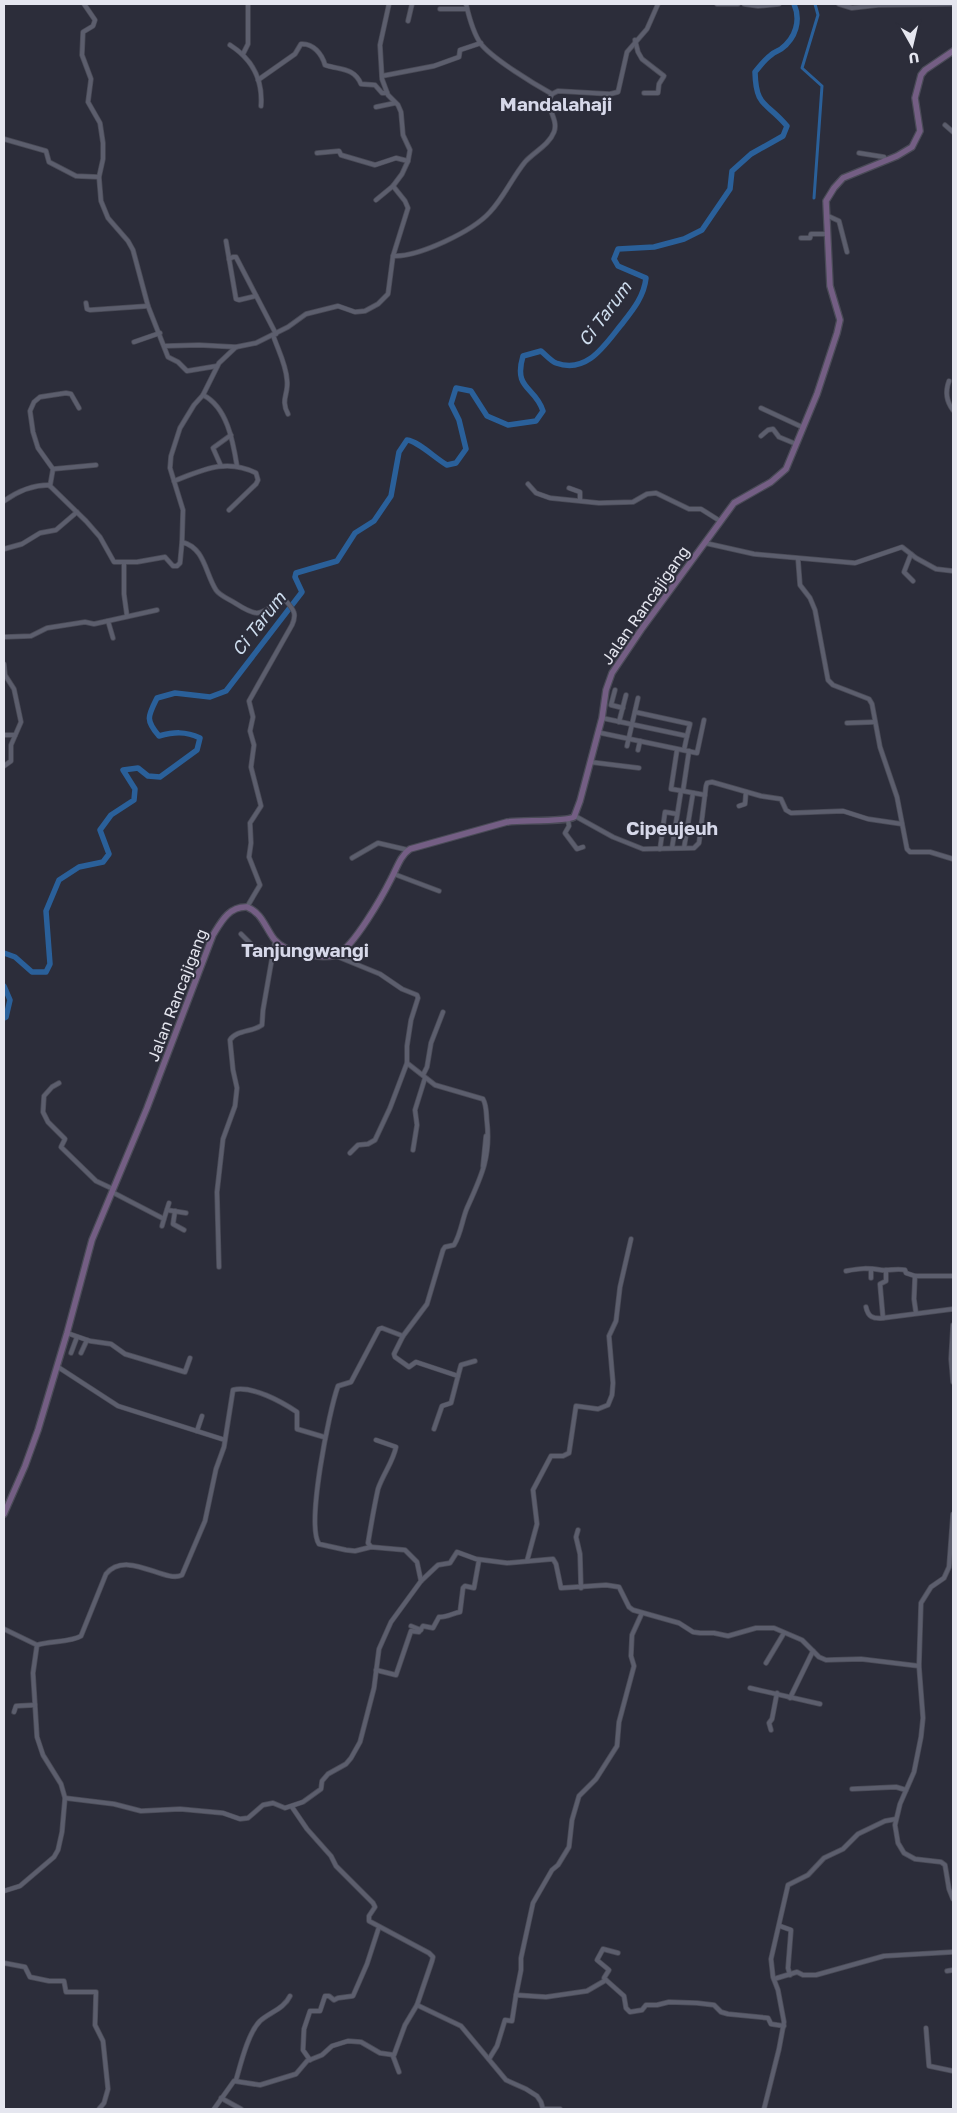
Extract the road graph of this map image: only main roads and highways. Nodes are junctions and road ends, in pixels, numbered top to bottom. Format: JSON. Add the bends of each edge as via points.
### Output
{"nodes":[{"id":1,"x":953,"y":51,"type":"edge"},
{"id":2,"x":6,"y":1505,"type":"edge"},
{"id":3,"x":4,"y":1514,"type":"edge"}],
"edges":[{"from":1,"to":2,"type":"main road","name":"Jalan Rancajigang","via":[[921,75],[915,98],[919,125],[917,140],[910,149],[840,180],[826,201],[830,286],[840,320],[817,394],[783,472],[734,503],[612,673],[575,816],[568,820],[507,822],[408,850],[356,936],[335,956],[300,954],[287,949],[275,940],[261,917],[247,907],[226,915],[214,935],[92,1240],[58,1367],[25,1466]]},
{"from":2,"to":3,"type":"main road","name":"Jalan Rancajigang"}]}
